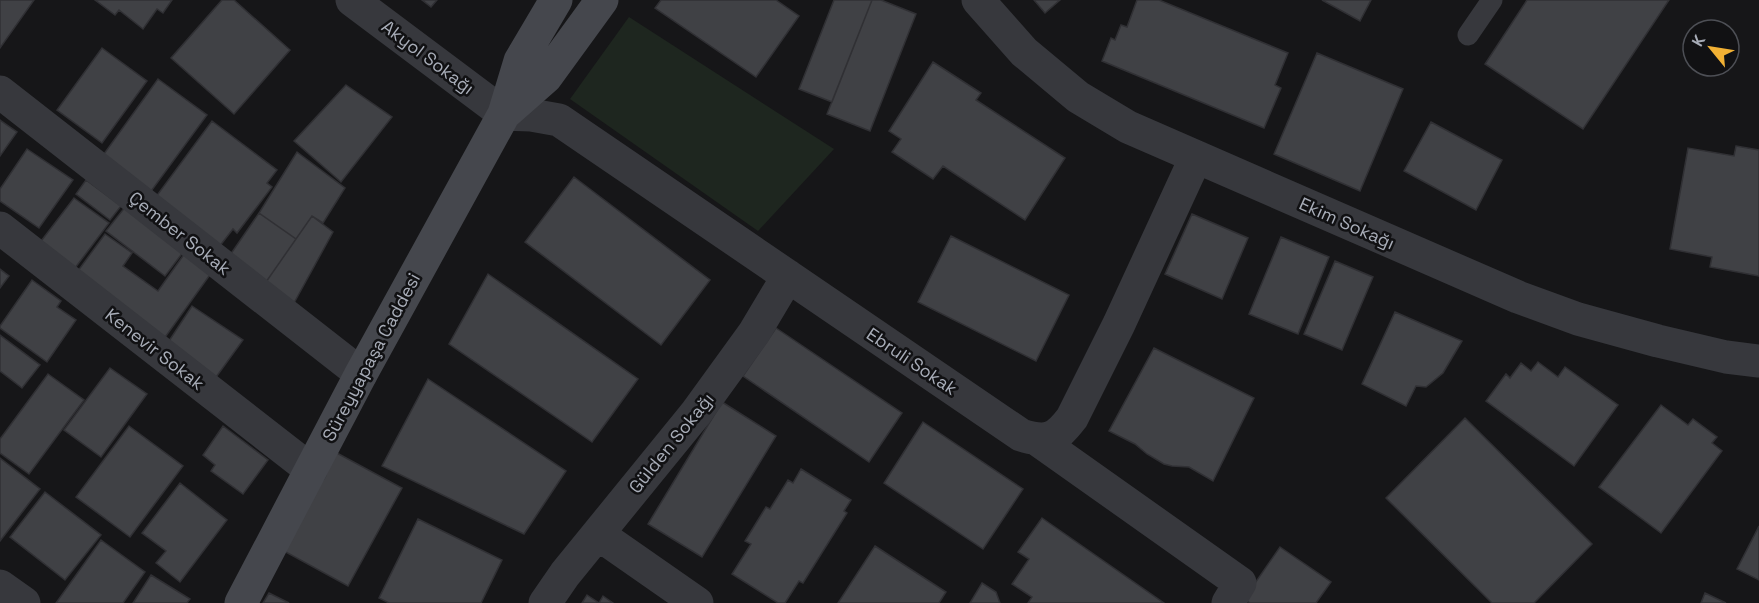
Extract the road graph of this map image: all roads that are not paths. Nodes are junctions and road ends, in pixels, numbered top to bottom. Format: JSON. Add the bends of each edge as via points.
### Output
{"nodes":[{"id":1,"x":352,"y":0,"type":"edge"},
{"id":2,"x":556,"y":0,"type":"edge"},
{"id":3,"x":602,"y":0,"type":"edge"},
{"id":4,"x":978,"y":0,"type":"edge"},
{"id":5,"x":1492,"y":0,"type":"edge"},
{"id":6,"x":1468,"y":35,"type":"dead end"},
{"id":7,"x":0,"y":92,"type":"edge"},
{"id":8,"x":504,"y":114,"type":"junction"},
{"id":9,"x":1196,"y":157,"type":"junction"},
{"id":10,"x":0,"y":228,"type":"edge"},
{"id":11,"x":788,"y":276,"type":"junction"},
{"id":12,"x":1759,"y":361,"type":"edge"},
{"id":13,"x":361,"y":374,"type":"junction"},
{"id":14,"x":1038,"y":440,"type":"junction"},
{"id":15,"x":311,"y":470,"type":"junction"},
{"id":16,"x":598,"y":534,"type":"junction"},
{"id":17,"x":0,"y":586,"type":"edge"},
{"id":18,"x":1234,"y":593,"type":"edge"},
{"id":19,"x":24,"y":603,"type":"edge"},
{"id":20,"x":241,"y":603,"type":"edge"},
{"id":21,"x":545,"y":603,"type":"edge"},
{"id":22,"x":697,"y":603,"type":"edge"}],
"edges":[{"from":1,"to":8,"type":"street","name":"Akyol Sokağı"},
{"from":2,"to":8,"type":"street","name":"Süreyyapaşa Caddesi","via":[[520,61]]},
{"from":3,"to":8,"type":"street","name":"Süreyyapaşa Caddesi","via":[[546,77]]},
{"from":4,"to":9,"type":"street","name":"Ekim Sokağı","via":[[1024,52],[1078,97],[1128,127]]},
{"from":5,"to":6,"type":"lane"},
{"from":7,"to":13,"type":"street","name":"Çember Sokak"},
{"from":8,"to":11,"type":"street","name":"Ebruli Sokak","via":[[559,120]]},
{"from":8,"to":13,"type":"street","name":"Süreyyapaşa Caddesi"},
{"from":9,"to":12,"type":"street","name":"Ekim Sokağı","via":[[1508,293],[1578,319],[1726,357]]},
{"from":9,"to":14,"type":"street","via":[[1072,418],[1052,438]]},
{"from":10,"to":15,"type":"street","name":"Kenevir Sokak"},
{"from":11,"to":14,"type":"street","name":"Ebruli Sokak","via":[[1020,435]]},
{"from":11,"to":16,"type":"street","name":"Gülden Sokağı","via":[[726,374]]},
{"from":13,"to":15,"type":"street","name":"Süreyyapaşa Caddesi"},
{"from":14,"to":18,"type":"street","name":"Ebruli Sokak"},
{"from":15,"to":20,"type":"street","name":"Süreyyapaşa Caddesi"},
{"from":16,"to":21,"type":"street","name":"Gülden Sokağı"},
{"from":16,"to":22,"type":"street"},
{"from":17,"to":19,"type":"street"}]}
